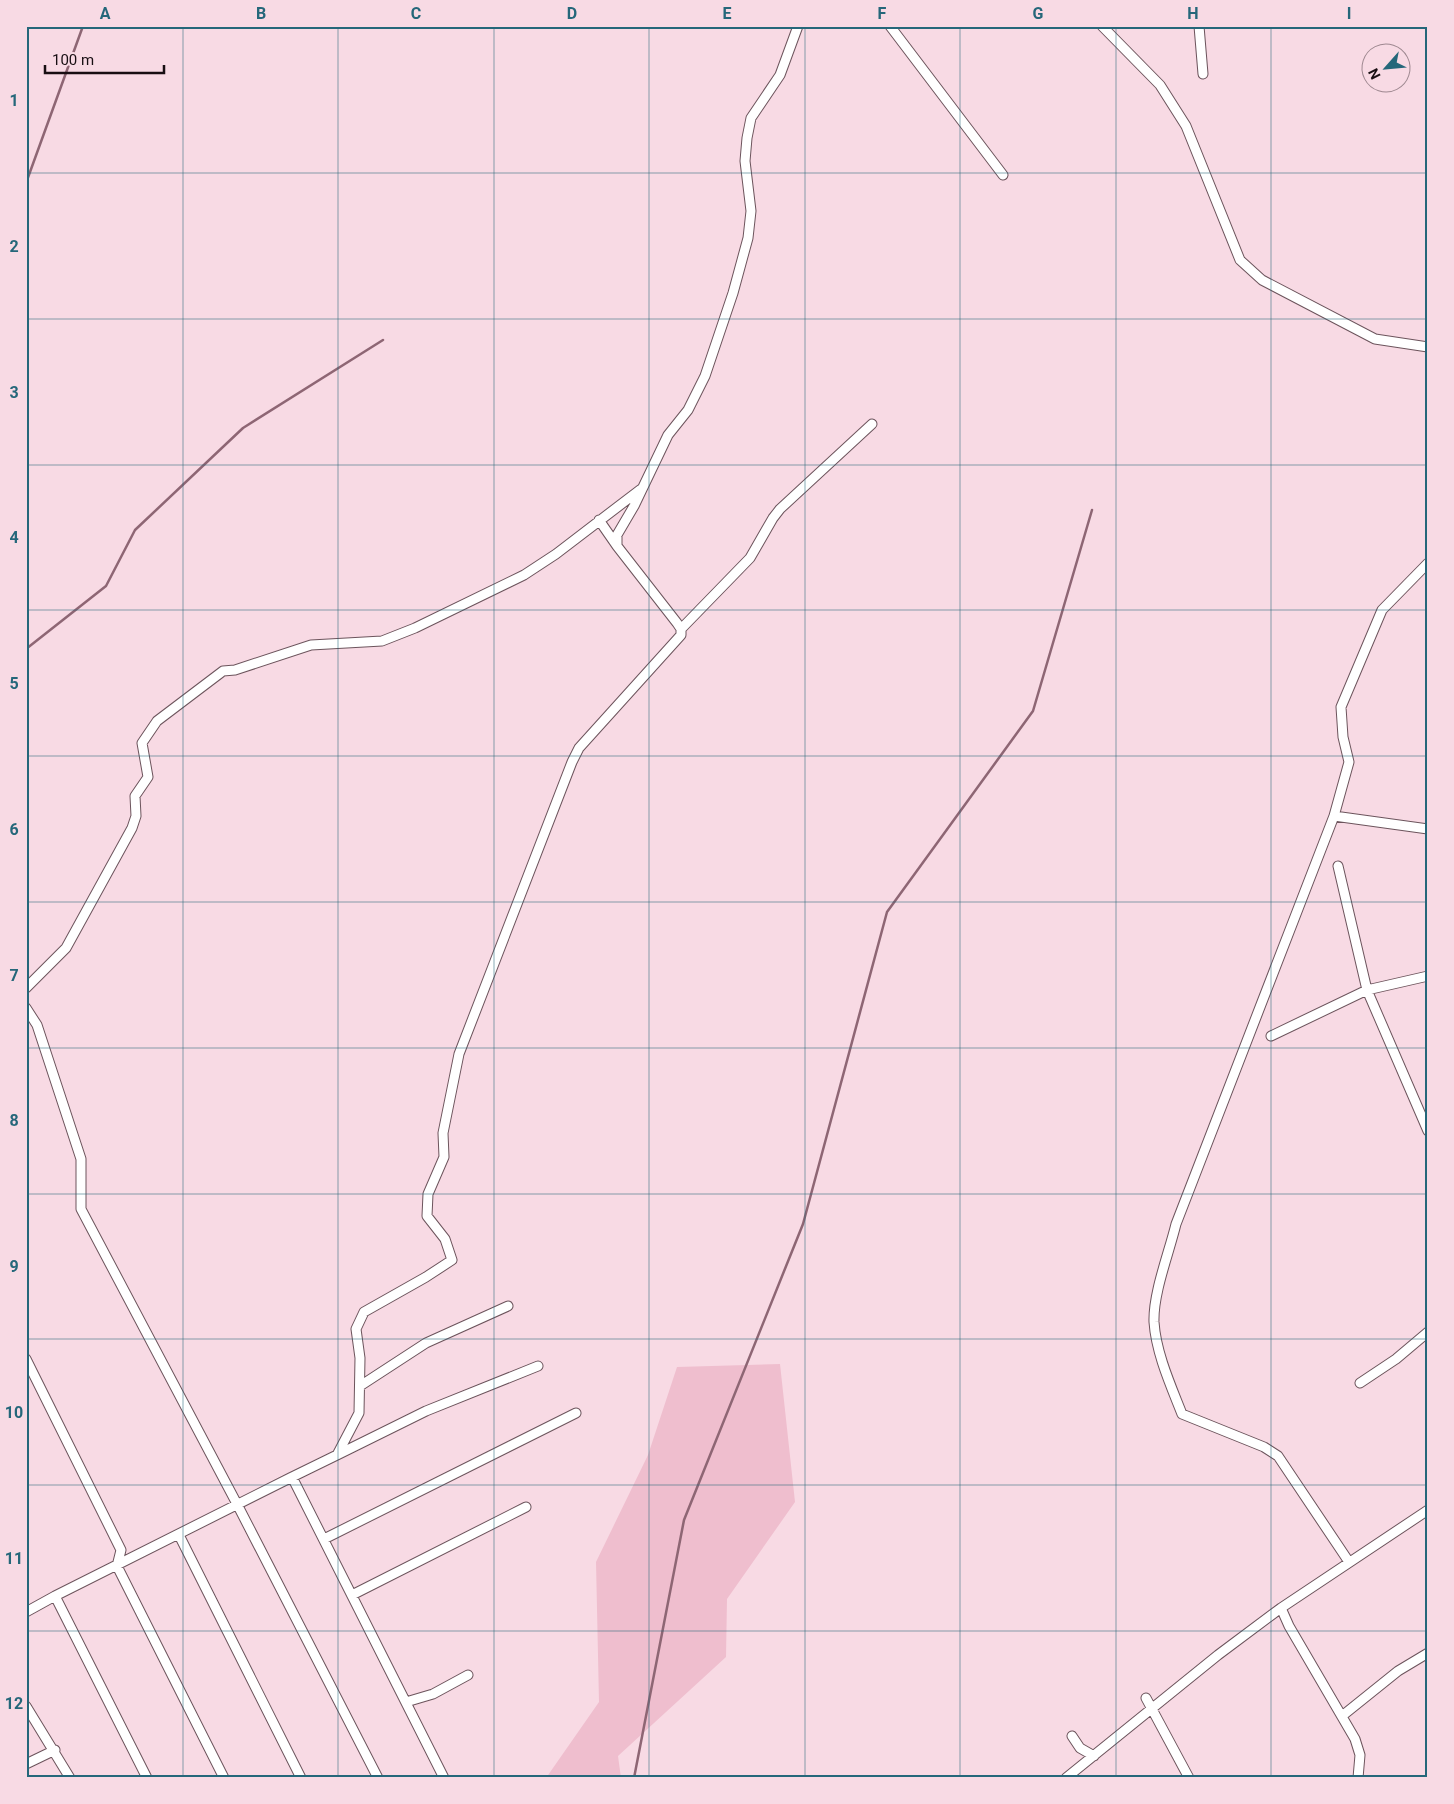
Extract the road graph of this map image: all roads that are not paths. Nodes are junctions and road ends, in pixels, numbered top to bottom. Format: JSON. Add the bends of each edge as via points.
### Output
{"nodes":[{"id":1,"x":798,"y":26,"type":"edge"},
{"id":2,"x":890,"y":26,"type":"edge"},
{"id":3,"x":1102,"y":26,"type":"edge"},
{"id":4,"x":1199,"y":26,"type":"edge"},
{"id":5,"x":1202,"y":74,"type":"dead end"},
{"id":6,"x":1003,"y":175,"type":"dead end"},
{"id":7,"x":1428,"y":347,"type":"edge"},
{"id":8,"x":872,"y":424,"type":"dead end"},
{"id":9,"x":643,"y":488,"type":"junction"},
{"id":10,"x":598,"y":520,"type":"junction"},
{"id":11,"x":617,"y":546,"type":"junction"},
{"id":12,"x":1428,"y":563,"type":"edge"},
{"id":13,"x":681,"y":629,"type":"junction"},
{"id":14,"x":1334,"y":816,"type":"junction"},
{"id":15,"x":1428,"y":829,"type":"edge"},
{"id":16,"x":1338,"y":866,"type":"dead end"},
{"id":17,"x":1428,"y":976,"type":"edge"},
{"id":18,"x":26,"y":988,"type":"edge"},
{"id":19,"x":1367,"y":990,"type":"junction"},
{"id":20,"x":26,"y":1008,"type":"edge"},
{"id":21,"x":1271,"y":1036,"type":"dead end"},
{"id":22,"x":1428,"y":1131,"type":"edge"},
{"id":23,"x":508,"y":1306,"type":"dead end"},
{"id":24,"x":1428,"y":1332,"type":"edge"},
{"id":25,"x":26,"y":1358,"type":"edge"},
{"id":26,"x":538,"y":1366,"type":"dead end"},
{"id":27,"x":1360,"y":1384,"type":"dead end"},
{"id":28,"x":360,"y":1386,"type":"junction"},
{"id":29,"x":576,"y":1412,"type":"dead end"},
{"id":30,"x":337,"y":1455,"type":"junction"},
{"id":31,"x":292,"y":1477,"type":"junction"},
{"id":32,"x":237,"y":1504,"type":"junction"},
{"id":33,"x":526,"y":1507,"type":"dead end"},
{"id":34,"x":1428,"y":1510,"type":"edge"},
{"id":35,"x":179,"y":1535,"type":"junction"},
{"id":36,"x":324,"y":1539,"type":"junction"},
{"id":37,"x":1349,"y":1562,"type":"junction"},
{"id":38,"x":117,"y":1566,"type":"junction"},
{"id":39,"x":352,"y":1595,"type":"junction"},
{"id":40,"x":55,"y":1596,"type":"junction"},
{"id":41,"x":1280,"y":1608,"type":"junction"},
{"id":42,"x":26,"y":1612,"type":"edge"},
{"id":43,"x":1428,"y":1653,"type":"edge"},
{"id":44,"x":468,"y":1675,"type":"dead end"},
{"id":45,"x":1146,"y":1698,"type":"dead end"},
{"id":46,"x":406,"y":1702,"type":"junction"},
{"id":47,"x":26,"y":1706,"type":"edge"},
{"id":48,"x":1152,"y":1710,"type":"junction"},
{"id":49,"x":1342,"y":1716,"type":"junction"},
{"id":50,"x":1072,"y":1736,"type":"dead end"},
{"id":51,"x":55,"y":1750,"type":"junction"},
{"id":52,"x":1094,"y":1756,"type":"junction"},
{"id":53,"x":26,"y":1764,"type":"edge"},
{"id":54,"x":70,"y":1778,"type":"edge"},
{"id":55,"x":147,"y":1778,"type":"edge"},
{"id":56,"x":224,"y":1778,"type":"edge"},
{"id":57,"x":301,"y":1778,"type":"edge"},
{"id":58,"x":378,"y":1778,"type":"edge"},
{"id":59,"x":444,"y":1778,"type":"edge"},
{"id":60,"x":1066,"y":1778,"type":"edge"},
{"id":61,"x":1189,"y":1778,"type":"edge"},
{"id":62,"x":1358,"y":1778,"type":"edge"}],
"edges":[{"from":1,"to":9,"type":"street","via":[[780,75],[750,125],[745,161],[751,211],[748,238],[712,357],[688,410],[668,435]]},
{"from":2,"to":6,"type":"street"},
{"from":3,"to":7,"type":"street","via":[[1160,85],[1186,126],[1240,260],[1262,280],[1375,339]]},
{"from":4,"to":5,"type":"street"},
{"from":8,"to":13,"type":"street","via":[[780,509],[750,558]]},
{"from":9,"to":10,"type":"street"},
{"from":9,"to":11,"type":"street","via":[[617,534]]},
{"from":10,"to":11,"type":"street"},
{"from":10,"to":18,"type":"street","via":[[524,575],[415,628],[382,641],[311,645],[223,671],[158,721],[142,744],[148,777],[135,796],[136,816],[132,828],[66,948]]},
{"from":11,"to":13,"type":"street"},
{"from":12,"to":14,"type":"street","via":[[1382,610],[1341,707],[1349,762]]},
{"from":13,"to":28,"type":"street","via":[[681,635],[672,647],[579,748],[572,762],[459,1054],[443,1133],[444,1157],[428,1194],[427,1216],[445,1239],[452,1260],[364,1312],[356,1329]]},
{"from":14,"to":15,"type":"street"},
{"from":14,"to":37,"type":"street","via":[[1176,1224],[1158,1291],[1154,1322],[1182,1414],[1264,1447],[1278,1456]]},
{"from":16,"to":19,"type":"street"},
{"from":17,"to":19,"type":"street"},
{"from":19,"to":21,"type":"street"},
{"from":19,"to":22,"type":"street"},
{"from":20,"to":32,"type":"street","via":[[37,1025],[81,1160],[81,1209]]},
{"from":23,"to":28,"type":"street","via":[[426,1343]]},
{"from":24,"to":27,"type":"street"},
{"from":25,"to":38,"type":"street","via":[[121,1550]]},
{"from":26,"to":30,"type":"street","via":[[426,1411]]},
{"from":28,"to":30,"type":"street","via":[[359,1413]]},
{"from":29,"to":36,"type":"street"},
{"from":30,"to":31,"type":"street"},
{"from":31,"to":32,"type":"street"},
{"from":31,"to":36,"type":"street"},
{"from":32,"to":35,"type":"street"},
{"from":32,"to":58,"type":"street"},
{"from":33,"to":39,"type":"street"},
{"from":34,"to":37,"type":"street"},
{"from":35,"to":38,"type":"street"},
{"from":35,"to":57,"type":"street"},
{"from":36,"to":39,"type":"street"},
{"from":37,"to":41,"type":"street"},
{"from":38,"to":40,"type":"street"},
{"from":38,"to":56,"type":"street"},
{"from":39,"to":46,"type":"street"},
{"from":40,"to":42,"type":"street"},
{"from":40,"to":55,"type":"street"},
{"from":41,"to":48,"type":"street"},
{"from":41,"to":49,"type":"street"},
{"from":43,"to":49,"type":"street","via":[[1398,1671]]},
{"from":44,"to":46,"type":"street","via":[[433,1694]]},
{"from":45,"to":48,"type":"street"},
{"from":46,"to":59,"type":"street"},
{"from":47,"to":51,"type":"street"},
{"from":48,"to":52,"type":"street"},
{"from":48,"to":61,"type":"street"},
{"from":49,"to":62,"type":"street","via":[[1360,1755]]},
{"from":50,"to":52,"type":"street","via":[[1080,1748]]},
{"from":51,"to":53,"type":"street"},
{"from":51,"to":54,"type":"street"},
{"from":52,"to":60,"type":"street"}]}
